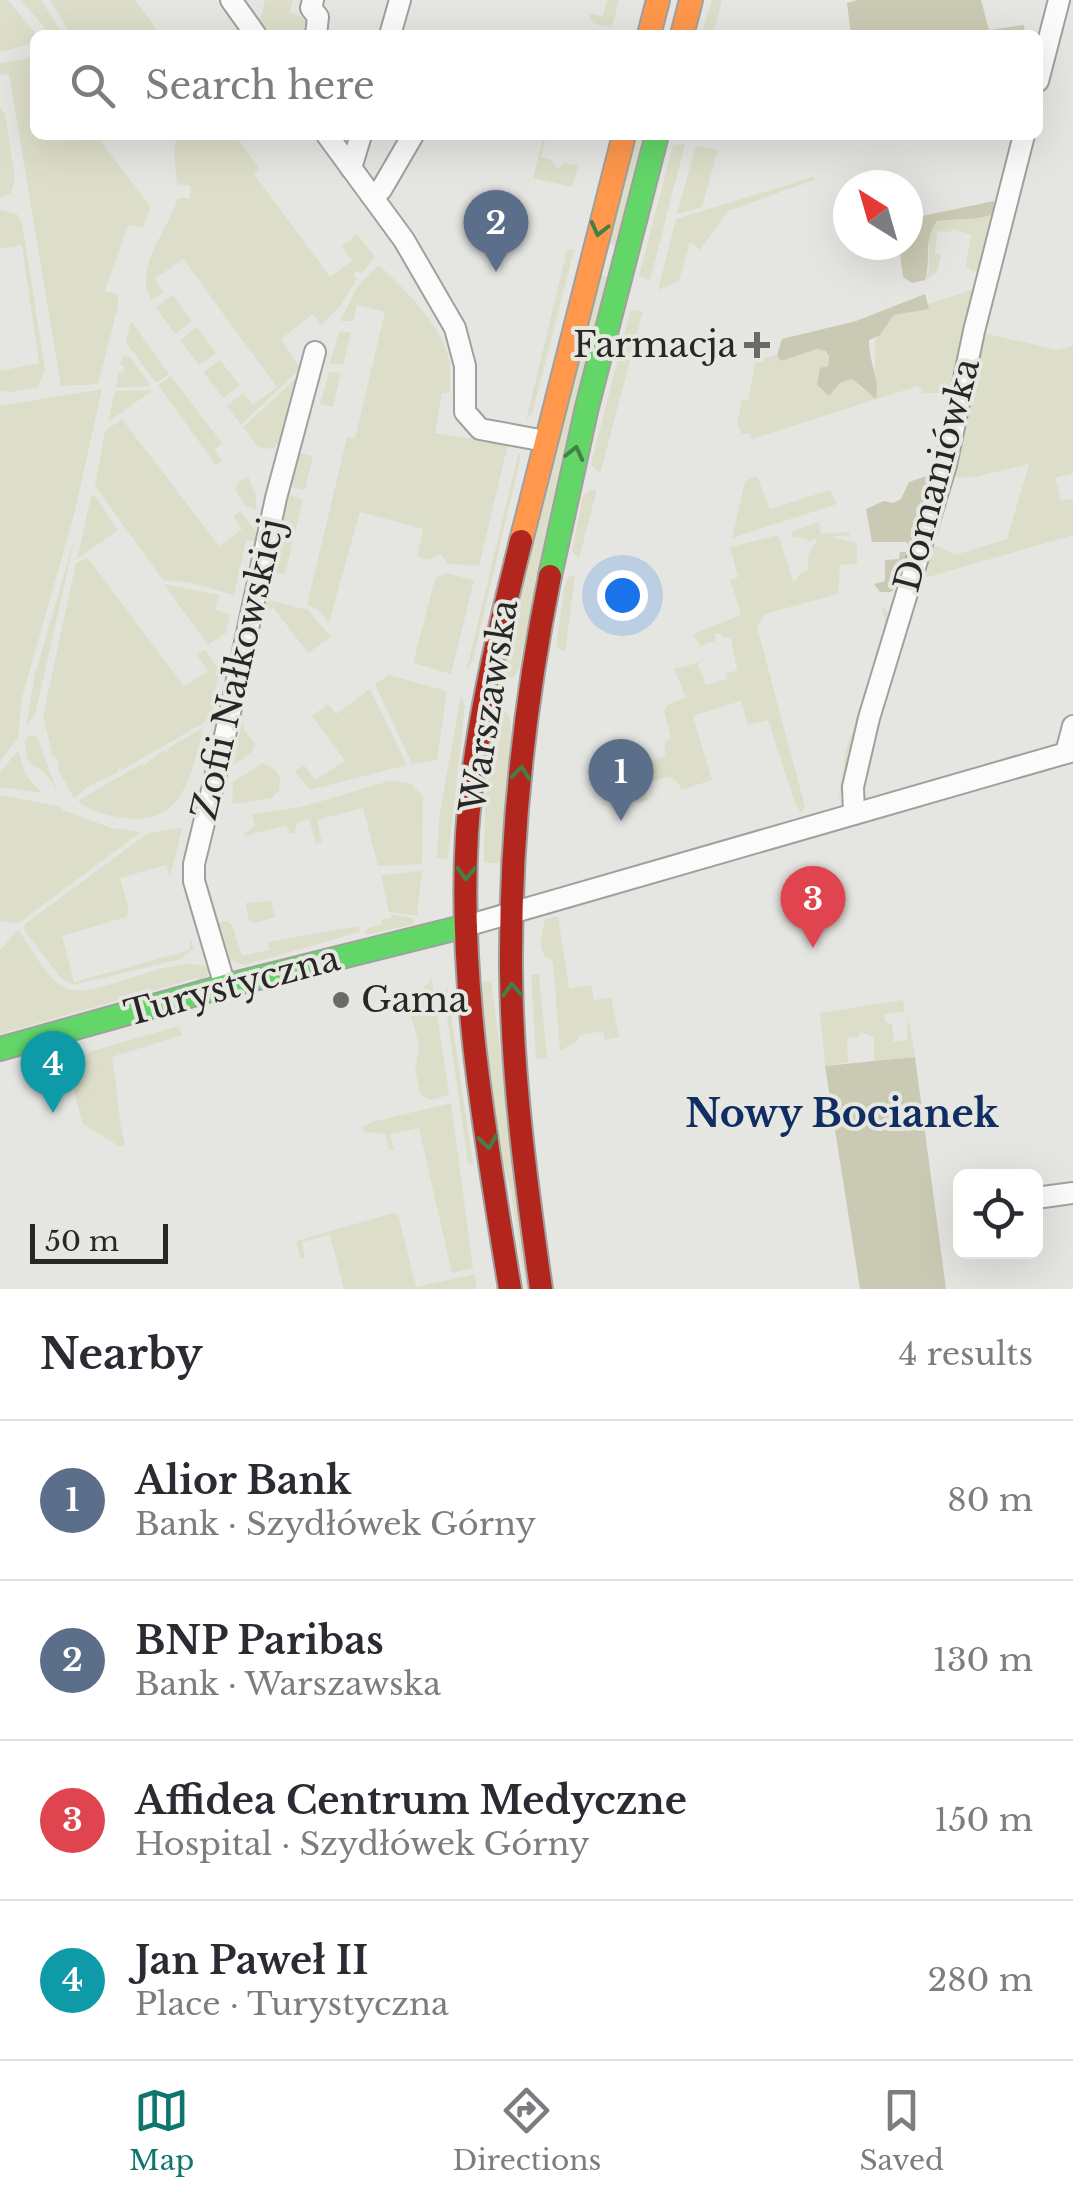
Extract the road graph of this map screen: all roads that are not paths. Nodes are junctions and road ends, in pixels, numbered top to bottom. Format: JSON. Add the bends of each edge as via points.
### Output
{"nodes":[{"id":1,"x":231,"y":0,"type":"edge"},
{"id":2,"x":314,"y":0,"type":"edge"},
{"id":3,"x":400,"y":0,"type":"edge"},
{"id":4,"x":658,"y":0,"type":"edge"},
{"id":5,"x":691,"y":0,"type":"edge"},
{"id":6,"x":1058,"y":0,"type":"edge"},
{"id":7,"x":252,"y":30,"type":"edge"},
{"id":8,"x":317,"y":30,"type":"edge"},
{"id":9,"x":391,"y":30,"type":"edge"},
{"id":10,"x":650,"y":30,"type":"edge"},
{"id":11,"x":683,"y":30,"type":"edge"},
{"id":12,"x":1043,"y":61,"type":"edge"},
{"id":13,"x":331,"y":140,"type":"edge"},
{"id":14,"x":359,"y":140,"type":"edge"},
{"id":15,"x":409,"y":140,"type":"edge"},
{"id":16,"x":623,"y":140,"type":"edge"},
{"id":17,"x":656,"y":140,"type":"edge"},
{"id":18,"x":1023,"y":140,"type":"edge"},
{"id":19,"x":351,"y":168,"type":"junction"},
{"id":20,"x":372,"y":196,"type":"junction"},
{"id":21,"x":315,"y":352,"type":"dead end"},
{"id":22,"x":545,"y":441,"type":"junction"},
{"id":23,"x":1073,"y":726,"type":"edge"},
{"id":24,"x":1070,"y":752,"type":"edge"},
{"id":25,"x":854,"y":814,"type":"junction"},
{"id":26,"x":512,"y":915,"type":"junction"},
{"id":27,"x":466,"y":926,"type":"junction"},
{"id":28,"x":224,"y":986,"type":"junction"},
{"id":29,"x":0,"y":1049,"type":"edge"},
{"id":30,"x":1073,"y":1192,"type":"edge"},
{"id":31,"x":1043,"y":1197,"type":"edge"},
{"id":32,"x":510,"y":1289,"type":"edge"},
{"id":33,"x":541,"y":1289,"type":"edge"}],
"edges":[{"from":1,"to":7,"type":"street"},
{"from":2,"to":8,"type":"street"},
{"from":3,"to":9,"type":"street"},
{"from":4,"to":10,"type":"main road"},
{"from":5,"to":11,"type":"main road"},
{"from":6,"to":12,"type":"street"},
{"from":13,"to":19,"type":"street"},
{"from":14,"to":19,"type":"street"},
{"from":15,"to":20,"type":"street"},
{"from":16,"to":22,"type":"main road","name":"Warszawska","one_way":true},
{"from":26,"to":17,"type":"main road","name":"Warszawska","one_way":true,"via":[[525,730],[550,568]]},
{"from":18,"to":25,"type":"street","name":"Domaniówka","via":[[943,478],[868,718]]},
{"from":19,"to":20,"type":"street"},
{"from":20,"to":22,"type":"street","via":[[455,328],[465,366],[465,412],[480,429]]},
{"from":21,"to":28,"type":"street","name":"Zofii Nałkowskiej","via":[[194,864]]},
{"from":22,"to":27,"type":"main road","name":"Warszawska","one_way":true,"via":[[485,691],[470,798]]},
{"from":23,"to":24,"type":"street"},
{"from":24,"to":25,"type":"street"},
{"from":25,"to":26,"type":"street"},
{"from":26,"to":27,"type":"street"},
{"from":33,"to":26,"type":"main road","name":"Warszawska","one_way":true,"via":[[516,1066]]},
{"from":27,"to":28,"type":"main road","name":"Turystyczna"},
{"from":27,"to":32,"type":"main road","name":"Warszawska","one_way":true,"via":[[477,1060]]},
{"from":28,"to":29,"type":"main road","name":"Turystyczna"},
{"from":30,"to":31,"type":"street"}]}
